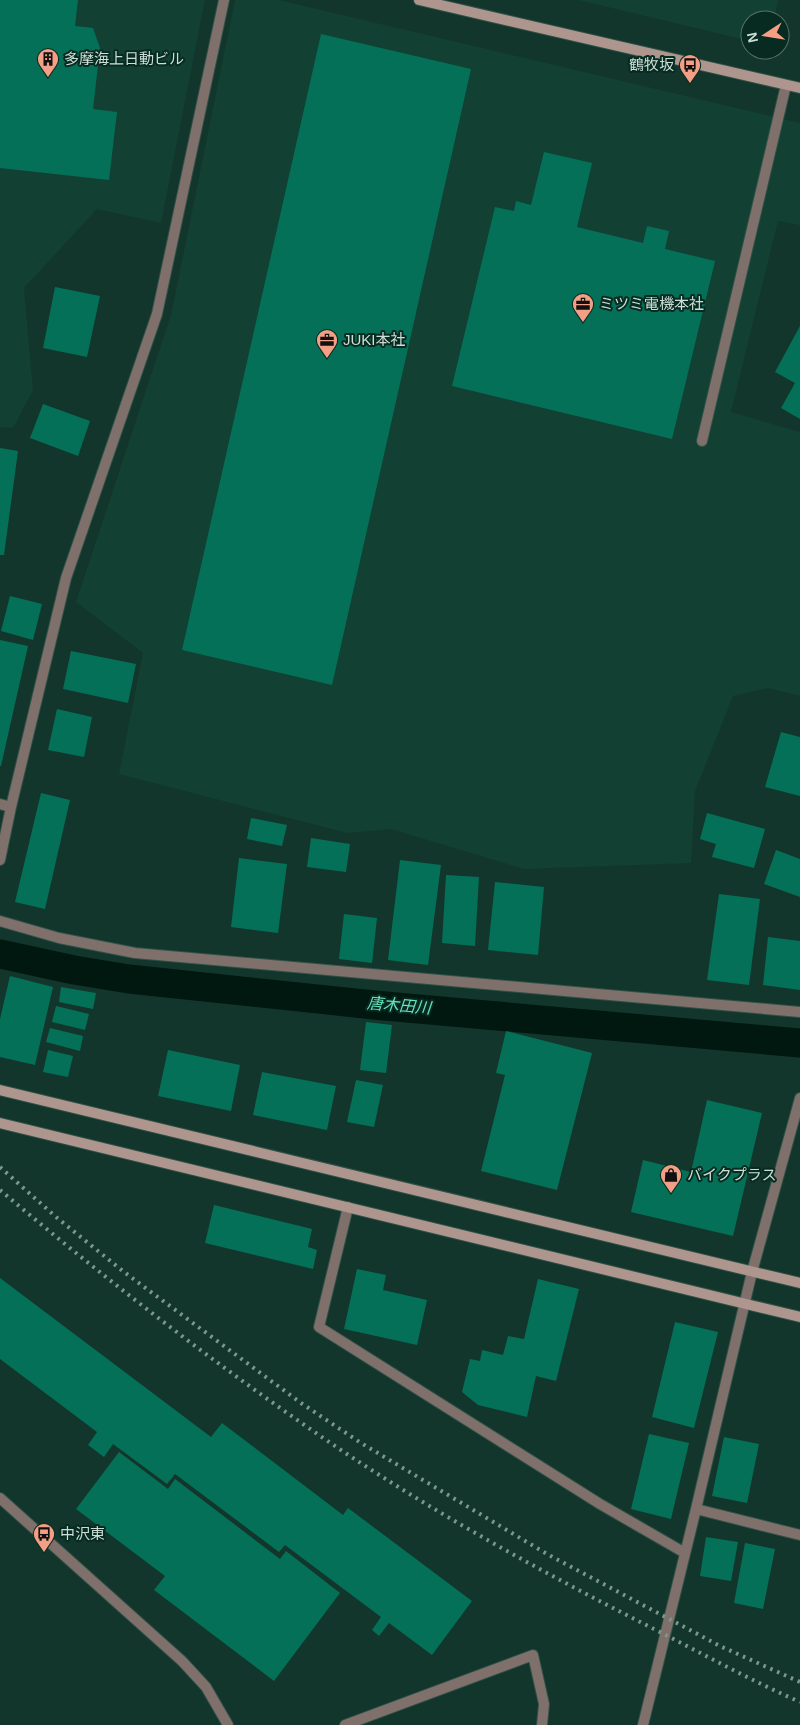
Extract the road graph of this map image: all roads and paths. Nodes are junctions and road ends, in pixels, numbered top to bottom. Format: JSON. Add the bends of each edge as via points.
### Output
{"nodes":[{"id":1,"x":224,"y":0,"type":"edge"},
{"id":2,"x":419,"y":0,"type":"edge"},
{"id":3,"x":786,"y":85,"type":"junction"},
{"id":4,"x":800,"y":88,"type":"edge"},
{"id":5,"x":702,"y":441,"type":"dead end"},
{"id":6,"x":0,"y":804,"type":"edge"},
{"id":7,"x":11,"y":807,"type":"junction"},
{"id":8,"x":0,"y":860,"type":"edge"},
{"id":9,"x":0,"y":922,"type":"edge"},
{"id":10,"x":800,"y":1012,"type":"edge"},
{"id":11,"x":0,"y":1090,"type":"edge"},
{"id":12,"x":800,"y":1098,"type":"edge"},
{"id":13,"x":0,"y":1124,"type":"edge"},
{"id":14,"x":348,"y":1207,"type":"junction"},
{"id":15,"x":752,"y":1272,"type":"junction"},
{"id":16,"x":800,"y":1284,"type":"edge"},
{"id":17,"x":745,"y":1304,"type":"junction"},
{"id":18,"x":800,"y":1317,"type":"edge"},
{"id":19,"x":0,"y":1498,"type":"edge"},
{"id":20,"x":696,"y":1509,"type":"junction"},
{"id":21,"x":800,"y":1535,"type":"edge"},
{"id":22,"x":685,"y":1553,"type":"junction"},
{"id":23,"x":228,"y":1725,"type":"edge"},
{"id":24,"x":346,"y":1725,"type":"edge"},
{"id":25,"x":542,"y":1725,"type":"edge"},
{"id":26,"x":643,"y":1725,"type":"edge"}],
"edges":[{"from":1,"to":7,"type":"street","via":[[157,314],[66,578]]},
{"from":2,"to":3,"type":"main road"},
{"from":3,"to":4,"type":"main road"},
{"from":3,"to":5,"type":"street"},
{"from":6,"to":7,"type":"street"},
{"from":7,"to":8,"type":"street"},
{"from":9,"to":10,"type":"street","via":[[135,953]]},
{"from":11,"to":15,"type":"main road"},
{"from":12,"to":15,"type":"street"},
{"from":13,"to":14,"type":"main road"},
{"from":14,"to":17,"type":"main road"},
{"from":14,"to":22,"type":"street","via":[[319,1327],[600,1504]]},
{"from":15,"to":16,"type":"main road"},
{"from":15,"to":17,"type":"street"},
{"from":17,"to":18,"type":"main road"},
{"from":17,"to":20,"type":"street"},
{"from":19,"to":23,"type":"street","via":[[182,1661],[206,1687]]},
{"from":20,"to":21,"type":"street"},
{"from":20,"to":22,"type":"street"},
{"from":22,"to":26,"type":"street"},
{"from":24,"to":25,"type":"street","via":[[533,1655],[544,1704]]}]}
